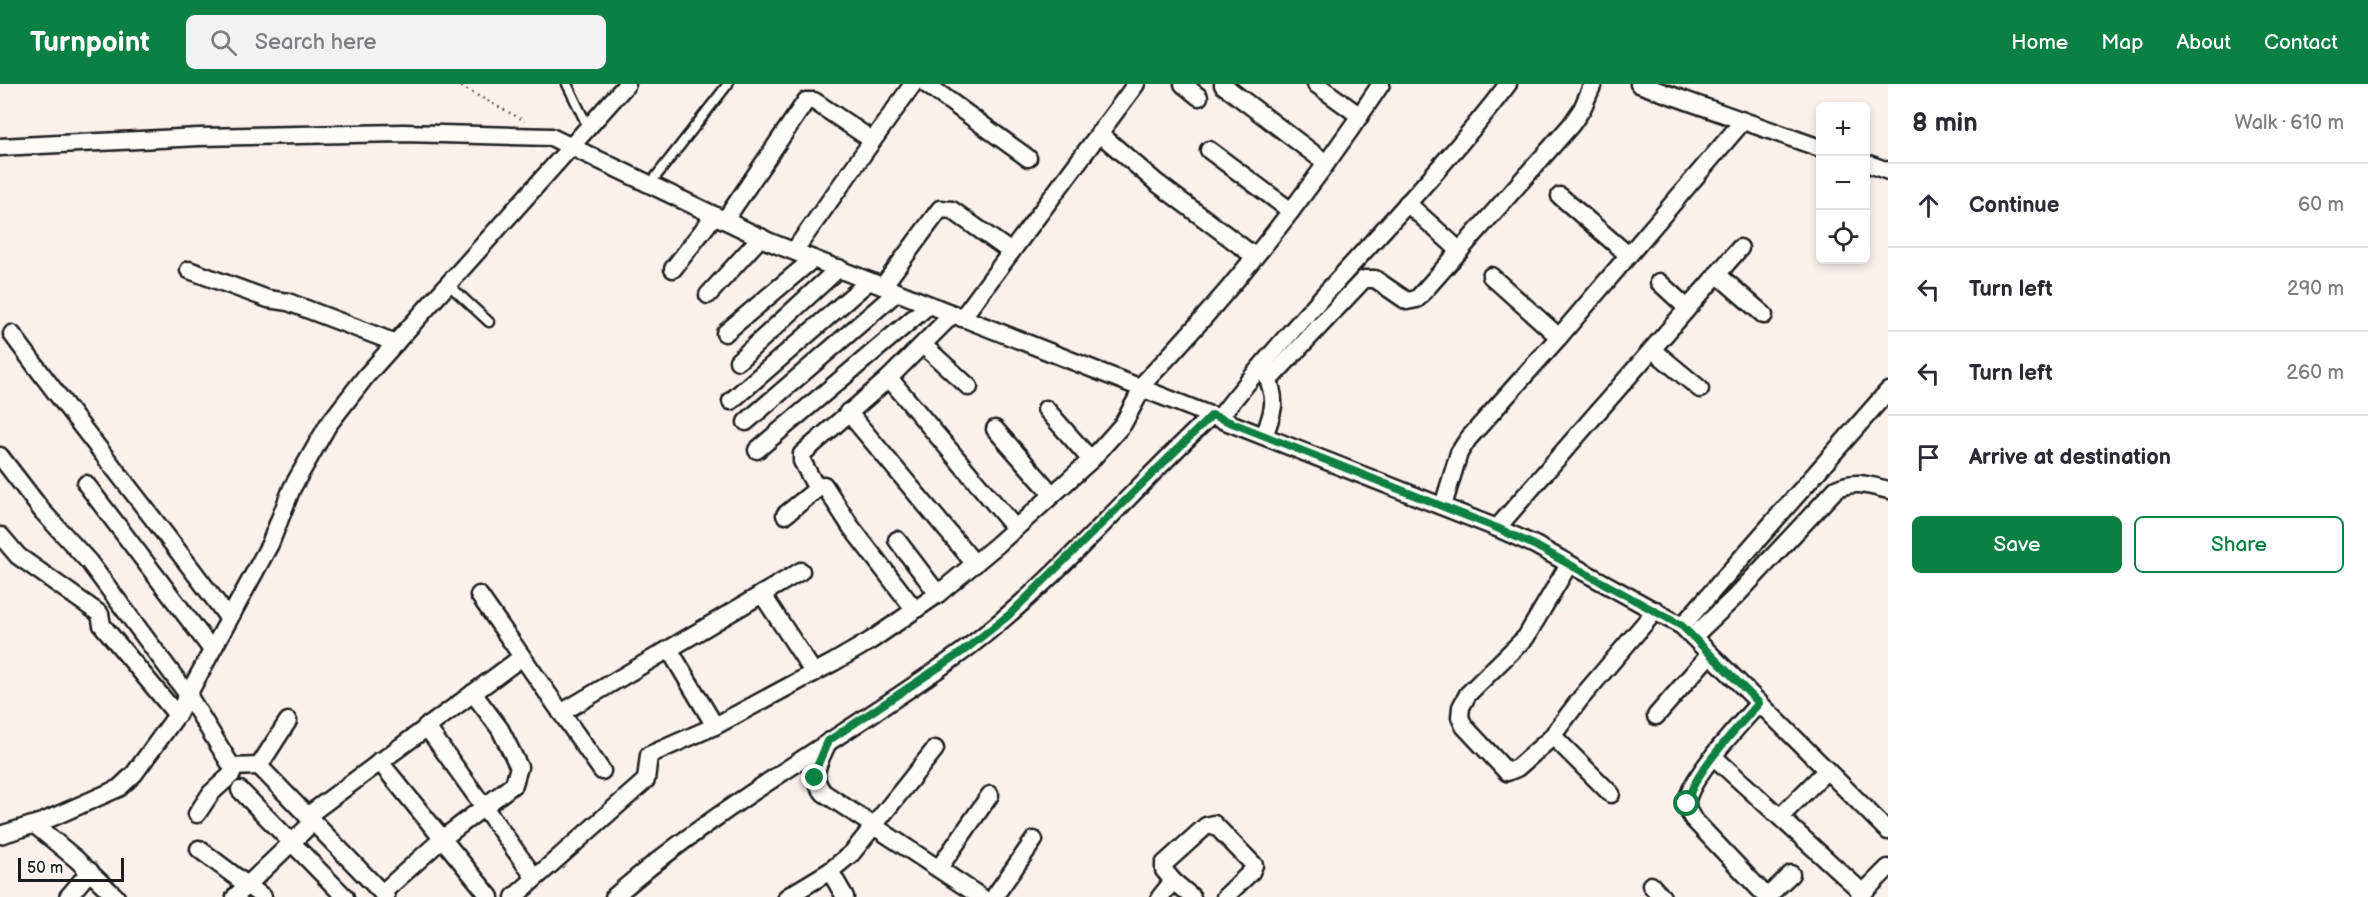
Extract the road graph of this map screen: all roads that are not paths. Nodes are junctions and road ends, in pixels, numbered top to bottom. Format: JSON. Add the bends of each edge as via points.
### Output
{"nodes":[{"id":1,"x":567,"y":84,"type":"edge"},
{"id":2,"x":627,"y":84,"type":"edge"},
{"id":3,"x":728,"y":84,"type":"edge"},
{"id":4,"x":913,"y":84,"type":"edge"},
{"id":5,"x":926,"y":84,"type":"edge"},
{"id":6,"x":1136,"y":84,"type":"edge"},
{"id":7,"x":1183,"y":84,"type":"edge"},
{"id":8,"x":1316,"y":84,"type":"edge"},
{"id":9,"x":1381,"y":84,"type":"edge"},
{"id":10,"x":1508,"y":84,"type":"edge"},
{"id":11,"x":1593,"y":84,"type":"edge"},
{"id":12,"x":1639,"y":84,"type":"edge"},
{"id":13,"x":1222,"y":85,"type":"edge"},
{"id":14,"x":1199,"y":97,"type":"dead end"},
{"id":15,"x":1360,"y":116,"type":"junction"},
{"id":16,"x":1743,"y":121,"type":"junction"},
{"id":17,"x":588,"y":127,"type":"junction"},
{"id":18,"x":1100,"y":133,"type":"junction"},
{"id":19,"x":872,"y":140,"type":"junction"},
{"id":20,"x":571,"y":146,"type":"junction"},
{"id":21,"x":1816,"y":146,"type":"edge"},
{"id":22,"x":0,"y":147,"type":"edge"},
{"id":23,"x":1209,"y":150,"type":"dead end"},
{"id":24,"x":1028,"y":158,"type":"dead end"},
{"id":25,"x":1326,"y":163,"type":"junction"},
{"id":26,"x":1870,"y":164,"type":"edge"},
{"id":27,"x":1888,"y":171,"type":"edge"},
{"id":28,"x":651,"y":184,"type":"junction"},
{"id":29,"x":1560,"y":196,"type":"dead end"},
{"id":30,"x":1407,"y":203,"type":"junction"},
{"id":31,"x":1290,"y":212,"type":"junction"},
{"id":32,"x":719,"y":218,"type":"junction"},
{"id":33,"x":761,"y":237,"type":"junction"},
{"id":34,"x":1740,"y":248,"type":"dead end"},
{"id":35,"x":1460,"y":250,"type":"junction"},
{"id":36,"x":794,"y":251,"type":"junction"},
{"id":37,"x":1011,"y":252,"type":"junction"},
{"id":38,"x":1628,"y":254,"type":"junction"},
{"id":39,"x":1254,"y":256,"type":"junction"},
{"id":40,"x":813,"y":259,"type":"junction"},
{"id":41,"x":839,"y":268,"type":"junction"},
{"id":42,"x":673,"y":269,"type":"dead end"},
{"id":43,"x":189,"y":270,"type":"dead end"},
{"id":44,"x":1718,"y":274,"type":"junction"},
{"id":45,"x":1491,"y":276,"type":"dead end"},
{"id":46,"x":1659,"y":282,"type":"dead end"},
{"id":47,"x":449,"y":285,"type":"junction"},
{"id":48,"x":883,"y":286,"type":"junction"},
{"id":49,"x":708,"y":295,"type":"dead end"},
{"id":50,"x":929,"y":304,"type":"junction"},
{"id":51,"x":1687,"y":308,"type":"junction"},
{"id":52,"x":1764,"y":315,"type":"dead end"},
{"id":53,"x":957,"y":316,"type":"junction"},
{"id":54,"x":489,"y":322,"type":"dead end"},
{"id":55,"x":725,"y":333,"type":"dead end"},
{"id":56,"x":12,"y":334,"type":"dead end"},
{"id":57,"x":1558,"y":338,"type":"junction"},
{"id":58,"x":396,"y":343,"type":"junction"},
{"id":59,"x":923,"y":345,"type":"junction"},
{"id":60,"x":1653,"y":350,"type":"junction"},
{"id":61,"x":738,"y":361,"type":"dead end"},
{"id":62,"x":1261,"y":364,"type":"junction"},
{"id":63,"x":889,"y":378,"type":"junction"},
{"id":64,"x":1269,"y":380,"type":"junction"},
{"id":65,"x":969,"y":387,"type":"dead end"},
{"id":66,"x":1140,"y":389,"type":"junction"},
{"id":67,"x":1700,"y":389,"type":"dead end"},
{"id":68,"x":1888,"y":391,"type":"edge"},
{"id":69,"x":731,"y":401,"type":"dead end"},
{"id":70,"x":1046,"y":409,"type":"dead end"},
{"id":71,"x":848,"y":412,"type":"junction"},
{"id":72,"x":1210,"y":415,"type":"junction"},
{"id":73,"x":746,"y":422,"type":"dead end"},
{"id":74,"x":995,"y":429,"type":"dead end"},
{"id":75,"x":1264,"y":436,"type":"junction"},
{"id":76,"x":757,"y":450,"type":"dead end"},
{"id":77,"x":0,"y":456,"type":"edge"},
{"id":78,"x":1091,"y":460,"type":"junction"},
{"id":79,"x":86,"y":484,"type":"dead end"},
{"id":80,"x":824,"y":485,"type":"dead end"},
{"id":81,"x":1888,"y":490,"type":"edge"},
{"id":82,"x":1052,"y":494,"type":"junction"},
{"id":83,"x":1443,"y":506,"type":"junction"},
{"id":84,"x":785,"y":515,"type":"dead end"},
{"id":85,"x":1015,"y":528,"type":"junction"},
{"id":86,"x":1497,"y":528,"type":"junction"},
{"id":87,"x":1,"y":536,"type":"edge"},
{"id":88,"x":897,"y":540,"type":"dead end"},
{"id":89,"x":975,"y":564,"type":"junction"},
{"id":90,"x":1569,"y":564,"type":"junction"},
{"id":91,"x":801,"y":571,"type":"dead end"},
{"id":92,"x":762,"y":594,"type":"junction"},
{"id":93,"x":938,"y":594,"type":"junction"},
{"id":94,"x":479,"y":595,"type":"dead end"},
{"id":95,"x":915,"y":610,"type":"junction"},
{"id":96,"x":1656,"y":610,"type":"junction"},
{"id":97,"x":229,"y":619,"type":"junction"},
{"id":98,"x":1688,"y":631,"type":"junction"},
{"id":99,"x":669,"y":649,"type":"junction"},
{"id":100,"x":212,"y":650,"type":"junction"},
{"id":101,"x":1710,"y":654,"type":"junction"},
{"id":102,"x":522,"y":657,"type":"junction"},
{"id":103,"x":814,"y":673,"type":"junction"},
{"id":104,"x":473,"y":693,"type":"junction"},
{"id":105,"x":188,"y":695,"type":"junction"},
{"id":106,"x":1759,"y":703,"type":"junction"},
{"id":107,"x":561,"y":713,"type":"junction"},
{"id":108,"x":177,"y":715,"type":"junction"},
{"id":109,"x":1656,"y":716,"type":"dead end"},
{"id":110,"x":288,"y":721,"type":"dead end"},
{"id":111,"x":426,"y":726,"type":"junction"},
{"id":112,"x":716,"y":726,"type":"junction"},
{"id":113,"x":1550,"y":740,"type":"junction"},
{"id":114,"x":828,"y":741,"type":"junction"},
{"id":115,"x":936,"y":749,"type":"dead end"},
{"id":116,"x":1713,"y":757,"type":"junction"},
{"id":117,"x":379,"y":761,"type":"junction"},
{"id":118,"x":259,"y":766,"type":"junction"},
{"id":119,"x":232,"y":767,"type":"junction"},
{"id":120,"x":602,"y":771,"type":"dead end"},
{"id":121,"x":1826,"y":771,"type":"junction"},
{"id":122,"x":240,"y":790,"type":"dead end"},
{"id":123,"x":1611,"y":794,"type":"dead end"},
{"id":124,"x":990,"y":795,"type":"dead end"},
{"id":125,"x":483,"y":805,"type":"junction"},
{"id":126,"x":197,"y":814,"type":"dead end"},
{"id":127,"x":1780,"y":817,"type":"junction"},
{"id":128,"x":310,"y":819,"type":"junction"},
{"id":129,"x":35,"y":825,"type":"junction"},
{"id":130,"x":873,"y":827,"type":"junction"},
{"id":131,"x":1888,"y":831,"type":"edge"},
{"id":132,"x":0,"y":835,"type":"edge"},
{"id":133,"x":442,"y":839,"type":"junction"},
{"id":134,"x":1034,"y":840,"type":"dead end"},
{"id":135,"x":292,"y":845,"type":"junction"},
{"id":136,"x":199,"y":849,"type":"dead end"},
{"id":137,"x":939,"y":868,"type":"junction"},
{"id":138,"x":1888,"y":868,"type":"edge"},
{"id":139,"x":90,"y":871,"type":"junction"},
{"id":140,"x":830,"y":871,"type":"junction"},
{"id":141,"x":1791,"y":874,"type":"dead end"},
{"id":142,"x":535,"y":878,"type":"junction"},
{"id":143,"x":1173,"y":880,"type":"junction"},
{"id":144,"x":248,"y":884,"type":"junction"},
{"id":145,"x":384,"y":895,"type":"edge"},
{"id":146,"x":1861,"y":895,"type":"edge"},
{"id":147,"x":68,"y":897,"type":"edge"},
{"id":148,"x":116,"y":897,"type":"edge"},
{"id":149,"x":234,"y":897,"type":"edge"},
{"id":150,"x":263,"y":897,"type":"edge"},
{"id":151,"x":345,"y":897,"type":"edge"},
{"id":152,"x":490,"y":897,"type":"edge"},
{"id":153,"x":514,"y":897,"type":"edge"},
{"id":154,"x":614,"y":897,"type":"edge"},
{"id":155,"x":787,"y":897,"type":"edge"},
{"id":156,"x":845,"y":897,"type":"edge"},
{"id":157,"x":981,"y":897,"type":"edge"},
{"id":158,"x":994,"y":897,"type":"edge"},
{"id":159,"x":1160,"y":897,"type":"edge"},
{"id":160,"x":1192,"y":897,"type":"edge"},
{"id":161,"x":1225,"y":897,"type":"edge"},
{"id":162,"x":1767,"y":897,"type":"edge"}],
"edges":[{"from":1,"to":17,"type":"lane"},
{"from":2,"to":17,"type":"street"},
{"from":3,"to":28,"type":"lane"},
{"from":4,"to":19,"type":"street"},
{"from":5,"to":24,"type":"street"},
{"from":6,"to":18,"type":"street"},
{"from":7,"to":14,"type":"street"},
{"from":8,"to":15,"type":"street"},
{"from":9,"to":15,"type":"street"},
{"from":10,"to":30,"type":"street"},
{"from":11,"to":35,"type":"street","via":[[1571,125]]},
{"from":12,"to":16,"type":"street"},
{"from":13,"to":25,"type":"street"},
{"from":15,"to":25,"type":"street"},
{"from":16,"to":21,"type":"street"},
{"from":16,"to":38,"type":"street"},
{"from":17,"to":20,"type":"street"},
{"from":18,"to":37,"type":"street"},
{"from":18,"to":39,"type":"street","via":[[1157,183]]},
{"from":19,"to":32,"type":"street","via":[[814,101],[806,101]]},
{"from":19,"to":36,"type":"street"},
{"from":20,"to":22,"type":"street","via":[[551,137],[391,134],[199,137]]},
{"from":20,"to":28,"type":"street"},
{"from":20,"to":47,"type":"street"},
{"from":23,"to":31,"type":"street"},
{"from":25,"to":31,"type":"street"},
{"from":26,"to":27,"type":"street"},
{"from":28,"to":32,"type":"street"},
{"from":29,"to":38,"type":"street"},
{"from":30,"to":35,"type":"street"},
{"from":30,"to":62,"type":"street"},
{"from":31,"to":39,"type":"street"},
{"from":32,"to":33,"type":"street"},
{"from":32,"to":42,"type":"street"},
{"from":33,"to":36,"type":"street"},
{"from":33,"to":49,"type":"street"},
{"from":34,"to":44,"type":"street"},
{"from":35,"to":64,"type":"street","via":[[1412,302],[1375,279],[1360,282]]},
{"from":36,"to":40,"type":"street"},
{"from":37,"to":48,"type":"street","via":[[952,210],[940,209]]},
{"from":37,"to":53,"type":"street"},
{"from":38,"to":57,"type":"street"},
{"from":39,"to":66,"type":"street","via":[[1200,325]]},
{"from":40,"to":41,"type":"street"},
{"from":40,"to":55,"type":"street"},
{"from":41,"to":48,"type":"street"},
{"from":41,"to":61,"type":"street"},
{"from":43,"to":58,"type":"street"},
{"from":44,"to":51,"type":"street"},
{"from":44,"to":52,"type":"street"},
{"from":45,"to":57,"type":"street"},
{"from":46,"to":51,"type":"street"},
{"from":47,"to":54,"type":"lane"},
{"from":47,"to":58,"type":"street"},
{"from":48,"to":50,"type":"street"},
{"from":48,"to":69,"type":"street"},
{"from":48,"to":73,"type":"street"},
{"from":50,"to":53,"type":"street"},
{"from":50,"to":76,"type":"street"},
{"from":51,"to":60,"type":"street"},
{"from":53,"to":59,"type":"street"},
{"from":53,"to":66,"type":"street"},
{"from":56,"to":97,"type":"street"},
{"from":57,"to":83,"type":"street","via":[[1468,439],[1459,453]]},
{"from":58,"to":97,"type":"street","via":[[328,425],[292,488],[270,544]]},
{"from":59,"to":63,"type":"street"},
{"from":59,"to":65,"type":"street"},
{"from":60,"to":67,"type":"street"},
{"from":60,"to":86,"type":"street"},
{"from":62,"to":64,"type":"street"},
{"from":62,"to":72,"type":"street"},
{"from":63,"to":71,"type":"street"},
{"from":63,"to":85,"type":"street"},
{"from":64,"to":75,"type":"street","via":[[1275,403]]},
{"from":66,"to":72,"type":"street"},
{"from":66,"to":78,"type":"street","via":[[1123,424]]},
{"from":68,"to":98,"type":"street"},
{"from":70,"to":78,"type":"street"},
{"from":71,"to":84,"type":"street","via":[[802,454],[817,489]]},
{"from":71,"to":89,"type":"street"},
{"from":72,"to":75,"type":"street"},
{"from":72,"to":114,"type":"street","via":[[1009,615],[962,652]]},
{"from":74,"to":82,"type":"street"},
{"from":75,"to":83,"type":"street"},
{"from":77,"to":105,"type":"street","via":[[43,512],[89,562]]},
{"from":78,"to":82,"type":"street"},
{"from":79,"to":100,"type":"street"},
{"from":80,"to":95,"type":"street"},
{"from":81,"to":98,"type":"street","via":[[1859,483],[1847,483],[1836,489],[1736,596]]},
{"from":82,"to":85,"type":"street"},
{"from":83,"to":86,"type":"street"},
{"from":85,"to":89,"type":"street"},
{"from":86,"to":90,"type":"street"},
{"from":87,"to":108,"type":"street","via":[[18,556],[100,614],[102,625]]},
{"from":88,"to":93,"type":"street"},
{"from":89,"to":93,"type":"street"},
{"from":90,"to":96,"type":"street"},
{"from":90,"to":113,"type":"street","via":[[1526,637],[1468,694],[1461,707],[1464,726],[1507,772]]},
{"from":91,"to":92,"type":"street"},
{"from":92,"to":99,"type":"street"},
{"from":92,"to":103,"type":"street"},
{"from":93,"to":95,"type":"street"},
{"from":94,"to":102,"type":"street"},
{"from":95,"to":103,"type":"street"},
{"from":96,"to":98,"type":"street"},
{"from":96,"to":113,"type":"street"},
{"from":97,"to":100,"type":"street"},
{"from":98,"to":101,"type":"street"},
{"from":99,"to":107,"type":"street"},
{"from":99,"to":112,"type":"street"},
{"from":100,"to":105,"type":"street"},
{"from":101,"to":106,"type":"street"},
{"from":101,"to":109,"type":"street"},
{"from":102,"to":104,"type":"street"},
{"from":102,"to":107,"type":"street"},
{"from":103,"to":112,"type":"street"},
{"from":104,"to":111,"type":"street"},
{"from":104,"to":125,"type":"street","via":[[500,729],[519,767],[514,784]]},
{"from":105,"to":108,"type":"street"},
{"from":105,"to":119,"type":"street"},
{"from":106,"to":116,"type":"street"},
{"from":106,"to":121,"type":"street"},
{"from":107,"to":120,"type":"street"},
{"from":108,"to":129,"type":"street","via":[[134,774],[119,788]]},
{"from":110,"to":118,"type":"street"},
{"from":111,"to":117,"type":"street"},
{"from":111,"to":125,"type":"street"},
{"from":112,"to":142,"type":"street","via":[[649,755],[646,780]]},
{"from":113,"to":123,"type":"street","via":[[1558,741]]},
{"from":114,"to":130,"type":"street","via":[[816,769],[818,787]]},
{"from":114,"to":154,"type":"street","via":[[685,840]]},
{"from":115,"to":130,"type":"street"},
{"from":116,"to":127,"type":"street"},
{"from":116,"to":162,"type":"street","via":[[1688,796],[1689,813]]},
{"from":117,"to":128,"type":"street"},
{"from":117,"to":133,"type":"street"},
{"from":118,"to":119,"type":"street"},
{"from":118,"to":128,"type":"street"},
{"from":119,"to":126,"type":"street","via":[[232,774]]},
{"from":121,"to":127,"type":"street"},
{"from":121,"to":131,"type":"street"},
{"from":122,"to":135,"type":"street"},
{"from":124,"to":137,"type":"street"},
{"from":125,"to":133,"type":"street"},
{"from":125,"to":142,"type":"street"},
{"from":127,"to":146,"type":"street"},
{"from":128,"to":135,"type":"street"},
{"from":128,"to":145,"type":"street"},
{"from":129,"to":132,"type":"street"},
{"from":129,"to":139,"type":"street"},
{"from":130,"to":137,"type":"street"},
{"from":130,"to":140,"type":"street","via":[[852,853]]},
{"from":133,"to":145,"type":"street"},
{"from":133,"to":152,"type":"street"},
{"from":134,"to":158,"type":"street"},
{"from":135,"to":144,"type":"street"},
{"from":135,"to":151,"type":"street"},
{"from":136,"to":144,"type":"street"},
{"from":137,"to":157,"type":"street"},
{"from":138,"to":146,"type":"street"},
{"from":139,"to":147,"type":"street"},
{"from":139,"to":148,"type":"street"},
{"from":140,"to":155,"type":"street"},
{"from":140,"to":156,"type":"street"},
{"from":141,"to":162,"type":"street"},
{"from":142,"to":153,"type":"street"},
{"from":143,"to":159,"type":"street"},
{"from":143,"to":160,"type":"street"},
{"from":143,"to":161,"type":"street","via":[[1164,864],[1206,826],[1214,824],[1254,865]]},
{"from":144,"to":149,"type":"street"},
{"from":144,"to":150,"type":"street"}]}
